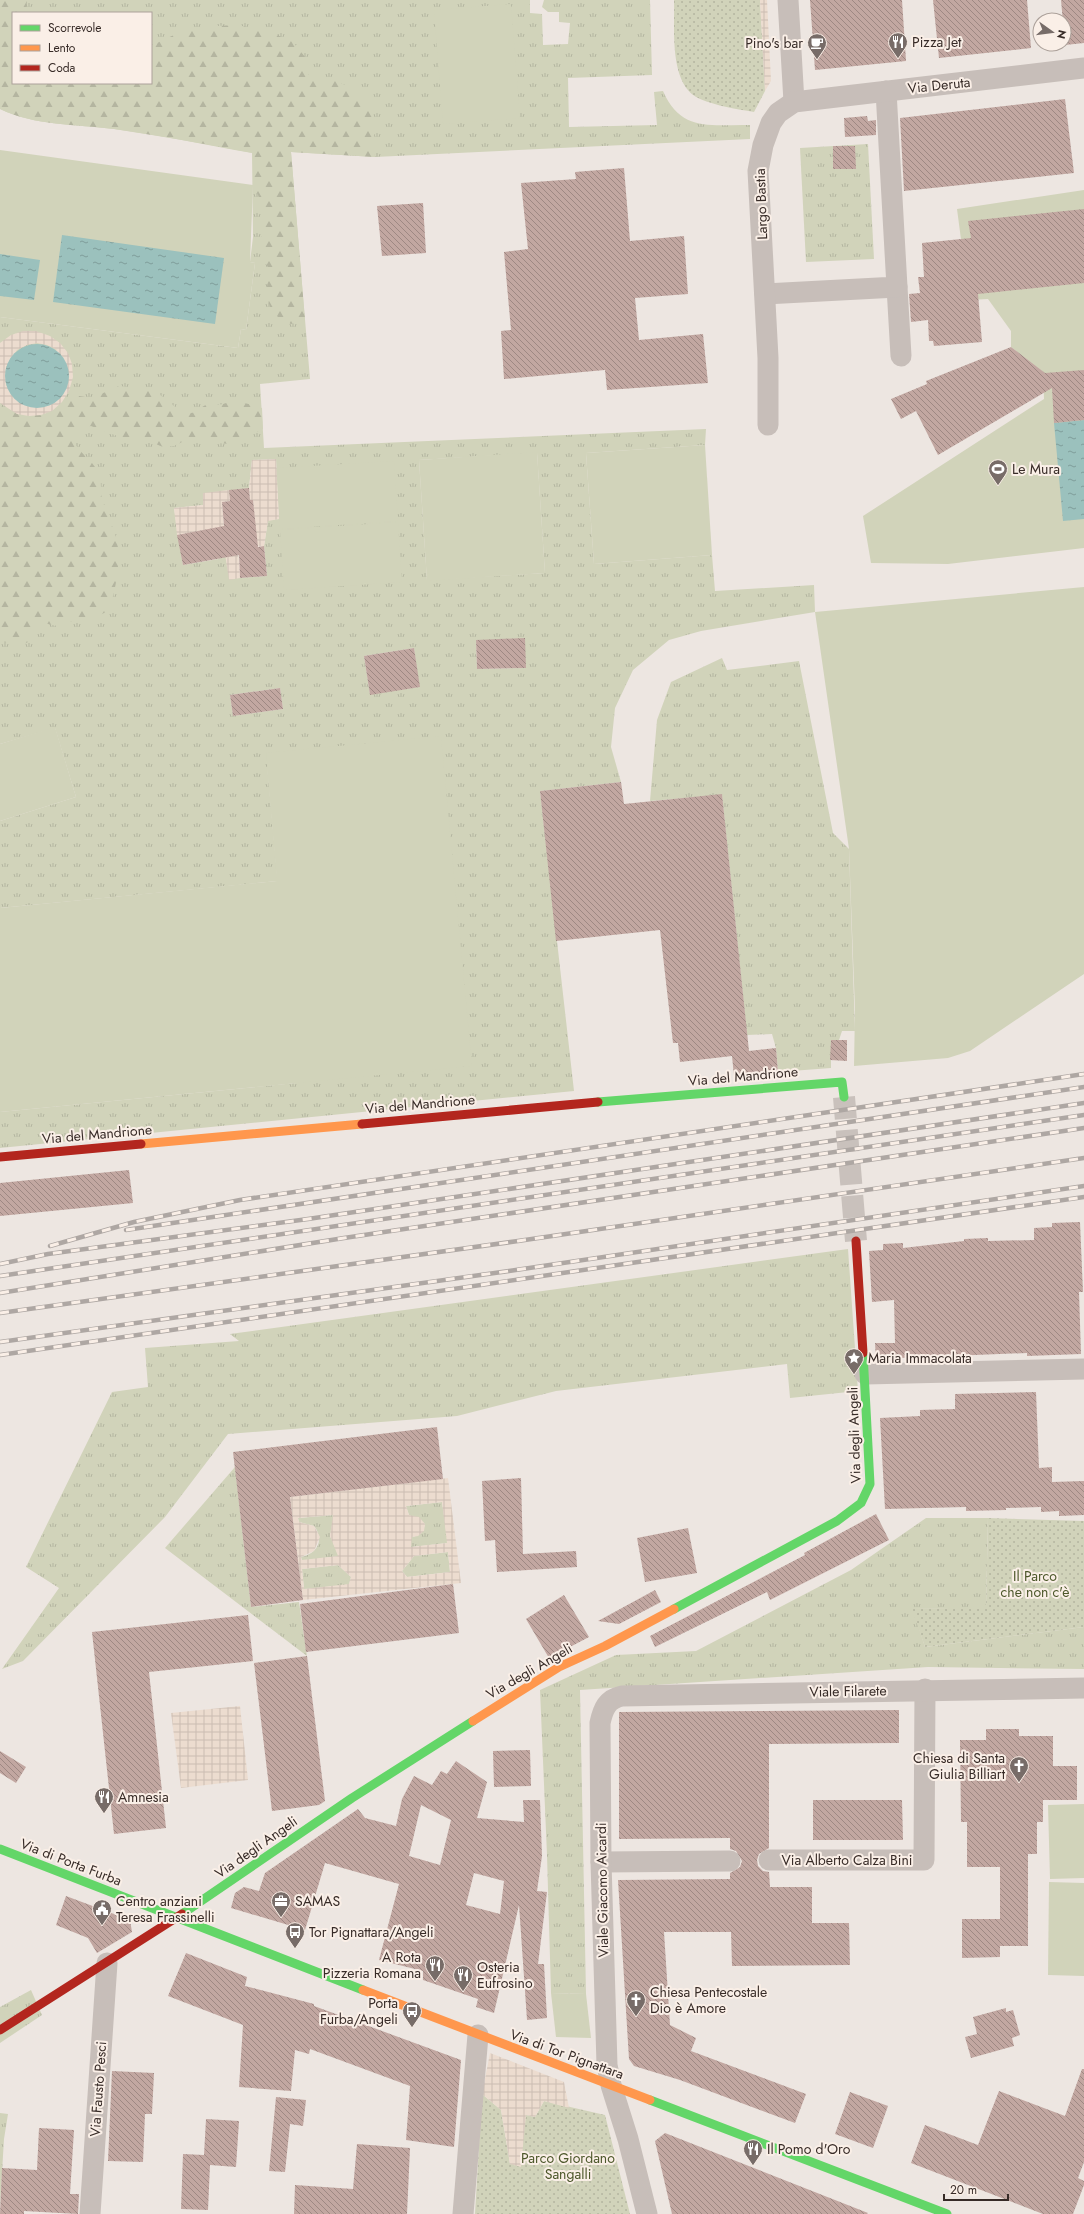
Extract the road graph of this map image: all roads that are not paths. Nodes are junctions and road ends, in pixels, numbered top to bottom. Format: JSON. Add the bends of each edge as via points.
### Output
{"nodes":[{"id":1,"x":788,"y":0,"type":"edge"},
{"id":2,"x":1084,"y":68,"type":"edge"},
{"id":3,"x":886,"y":91,"type":"junction"},
{"id":4,"x":794,"y":102,"type":"junction"},
{"id":5,"x":897,"y":287,"type":"junction"},
{"id":6,"x":765,"y":294,"type":"junction"},
{"id":7,"x":901,"y":356,"type":"dead end"},
{"id":8,"x":768,"y":425,"type":"dead end"},
{"id":9,"x":844,"y":1097,"type":"tunnel mouth"},
{"id":10,"x":0,"y":1157,"type":"edge"},
{"id":11,"x":856,"y":1241,"type":"tunnel mouth"},
{"id":12,"x":1084,"y":1368,"type":"edge"},
{"id":13,"x":865,"y":1374,"type":"junction"},
{"id":14,"x":1084,"y":1688,"type":"edge"},
{"id":15,"x":925,"y":1689,"type":"junction"},
{"id":16,"x":613,"y":1698,"type":"joint"},
{"id":17,"x":0,"y":1849,"type":"edge"},
{"id":18,"x":769,"y":1860,"type":"dead end"},
{"id":19,"x":730,"y":1861,"type":"dead end"},
{"id":20,"x":601,"y":1862,"type":"junction"},
{"id":21,"x":177,"y":1918,"type":"junction"},
{"id":22,"x":107,"y":1963,"type":"junction"},
{"id":23,"x":0,"y":2030,"type":"edge"},
{"id":24,"x":478,"y":2035,"type":"junction"},
{"id":25,"x":611,"y":2085,"type":"junction"},
{"id":26,"x":90,"y":2214,"type":"edge"},
{"id":27,"x":463,"y":2214,"type":"edge"},
{"id":28,"x":647,"y":2214,"type":"edge"},
{"id":29,"x":948,"y":2214,"type":"edge"}],
"edges":[{"from":1,"to":4,"type":"street"},
{"from":2,"to":3,"type":"street","name":"Via Deruta"},
{"from":3,"to":4,"type":"street","name":"Via Deruta"},
{"from":3,"to":5,"type":"street"},
{"from":4,"to":6,"type":"street","name":"Largo Bastia","via":[[775,117],[765,139],[760,160],[758,182]]},
{"from":5,"to":6,"type":"street"},
{"from":5,"to":7,"type":"street"},
{"from":6,"to":8,"type":"street","name":"Largo Bastia"},
{"from":9,"to":10,"type":"street","name":"Via del Mandrione","via":[[842,1082]]},
{"from":11,"to":13,"type":"street","name":"Via degli Angeli"},
{"from":12,"to":13,"type":"street"},
{"from":13,"to":21,"type":"street","name":"Via degli Angeli","via":[[871,1481],[868,1494],[857,1508],[604,1646],[559,1667],[352,1798]]},
{"from":14,"to":15,"type":"street","name":"Viale Filarete"},
{"from":15,"to":16,"type":"street","name":"Viale Filarete"},
{"from":15,"to":18,"type":"street","name":"Via Alberto Calza Bini","via":[[924,1860]]},
{"from":16,"to":20,"type":"street","name":"Viale Giacomo Aicardi","via":[[606,1705],[600,1723]]},
{"from":17,"to":21,"type":"street","name":"Via di Porta Furba"},
{"from":19,"to":20,"type":"street"},
{"from":20,"to":25,"type":"street","name":"Viale Giacomo Aicardi","via":[[606,2050]]},
{"from":21,"to":22,"type":"street","name":"Via degli Angeli"},
{"from":21,"to":24,"type":"street","name":"Via di Tor Pignattara"},
{"from":22,"to":23,"type":"street","name":"Via degli Angeli"},
{"from":22,"to":26,"type":"street","name":"Via Fausto Pesci"},
{"from":24,"to":25,"type":"street","name":"Via di Tor Pignattara"},
{"from":24,"to":27,"type":"street"},
{"from":25,"to":28,"type":"street","name":"Viale Giacomo Aicardi"},
{"from":25,"to":29,"type":"street","name":"Via di Tor Pignattara"}]}
